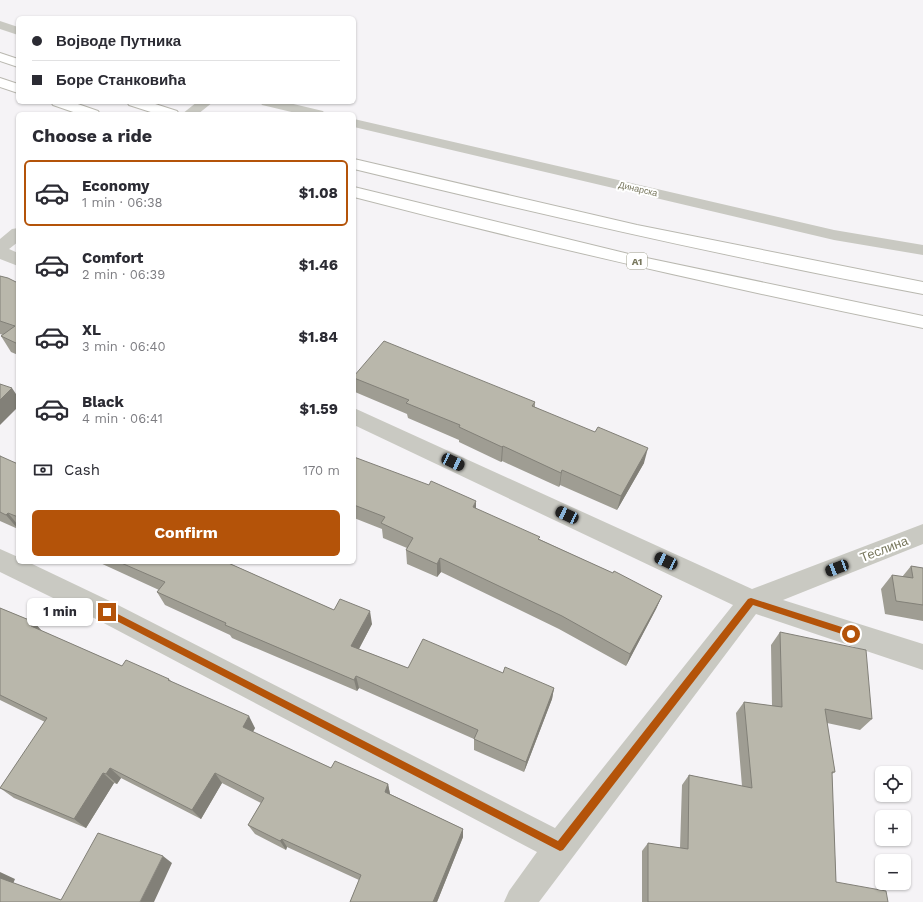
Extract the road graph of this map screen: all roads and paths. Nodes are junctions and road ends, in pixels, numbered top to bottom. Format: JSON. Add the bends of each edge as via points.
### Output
{"nodes":[{"id":1,"x":0,"y":26,"type":"edge"},
{"id":2,"x":16,"y":30,"type":"edge"},
{"id":3,"x":0,"y":57,"type":"edge"},
{"id":4,"x":16,"y":62,"type":"edge"},
{"id":5,"x":0,"y":82,"type":"edge"},
{"id":6,"x":16,"y":87,"type":"edge"},
{"id":7,"x":64,"y":104,"type":"edge"},
{"id":8,"x":140,"y":104,"type":"edge"},
{"id":9,"x":203,"y":104,"type":"edge"},
{"id":10,"x":276,"y":104,"type":"edge"},
{"id":11,"x":87,"y":112,"type":"edge"},
{"id":12,"x":165,"y":112,"type":"edge"},
{"id":13,"x":192,"y":112,"type":"edge"},
{"id":14,"x":310,"y":112,"type":"edge"},
{"id":15,"x":356,"y":123,"type":"edge"},
{"id":16,"x":356,"y":165,"type":"edge"},
{"id":17,"x":356,"y":192,"type":"edge"},
{"id":18,"x":16,"y":236,"type":"edge"},
{"id":19,"x":0,"y":248,"type":"edge"},
{"id":20,"x":923,"y":250,"type":"edge"},
{"id":21,"x":0,"y":252,"type":"edge"},
{"id":22,"x":16,"y":259,"type":"edge"},
{"id":23,"x":923,"y":288,"type":"edge"},
{"id":24,"x":923,"y":322,"type":"edge"},
{"id":25,"x":356,"y":417,"type":"edge"},
{"id":26,"x":923,"y":534,"type":"edge"},
{"id":27,"x":0,"y":560,"type":"edge"},
{"id":28,"x":751,"y":601,"type":"junction"},
{"id":29,"x":923,"y":657,"type":"edge"},
{"id":30,"x":560,"y":847,"type":"junction"},
{"id":31,"x":520,"y":902,"type":"edge"}],
"edges":[{"from":1,"to":2,"type":"street"},
{"from":3,"to":4,"type":"highway"},
{"from":5,"to":6,"type":"highway"},
{"from":7,"to":11,"type":"highway"},
{"from":8,"to":12,"type":"highway"},
{"from":9,"to":13,"type":"street"},
{"from":10,"to":14,"type":"street"},
{"from":15,"to":20,"type":"street","name":"Динарска","via":[[827,233]]},
{"from":16,"to":23,"type":"highway","via":[[448,188],[686,241]]},
{"from":17,"to":24,"type":"highway","number":"A1","via":[[607,254]]},
{"from":18,"to":19,"type":"street"},
{"from":21,"to":22,"type":"street"},
{"from":25,"to":28,"type":"street"},
{"from":26,"to":28,"type":"street","name":"Теслина"},
{"from":27,"to":30,"type":"street","via":[[107,612]]},
{"from":28,"to":29,"type":"street"},
{"from":28,"to":30,"type":"street"},
{"from":30,"to":31,"type":"street"}]}
